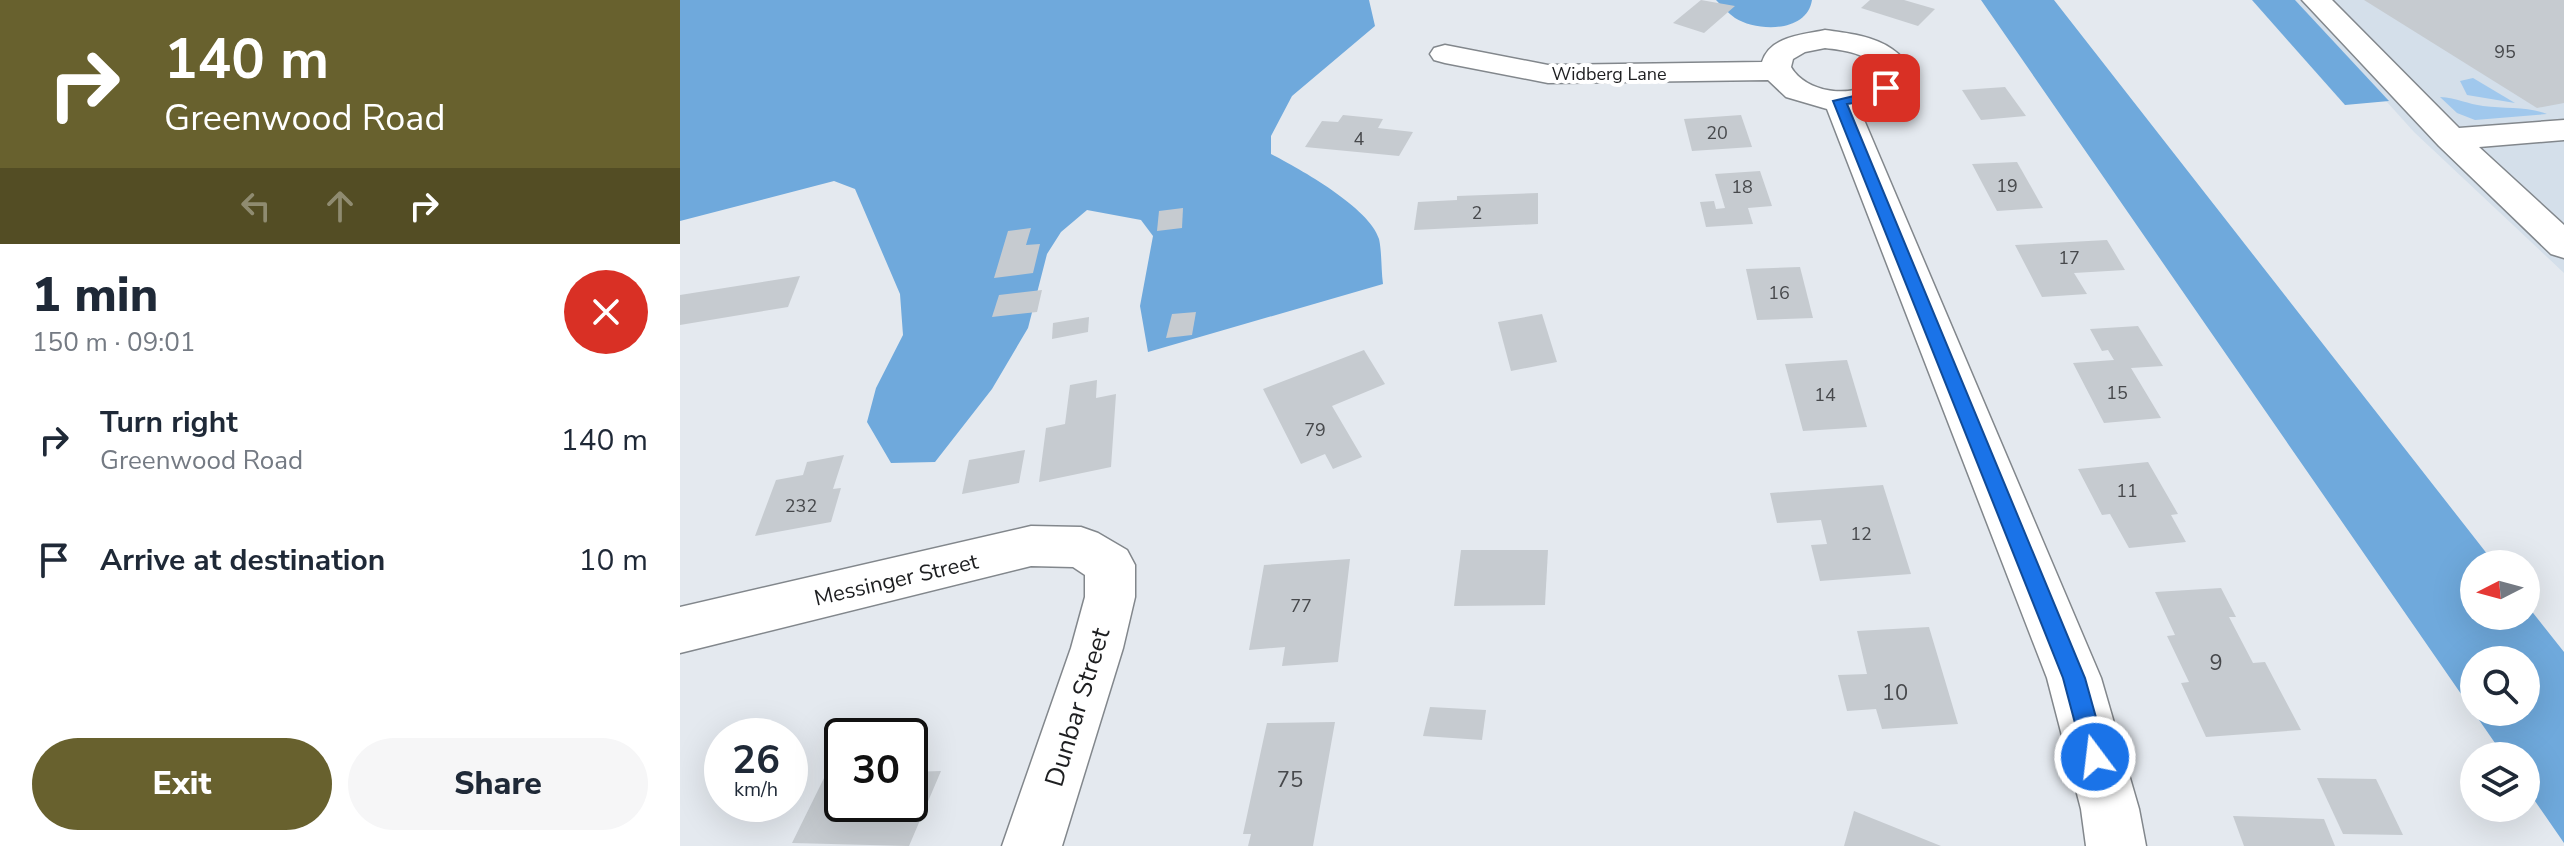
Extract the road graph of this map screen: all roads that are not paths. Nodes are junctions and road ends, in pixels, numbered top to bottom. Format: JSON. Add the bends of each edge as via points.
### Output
{"nodes":[{"id":1,"x":2316,"y":0,"type":"edge"},
{"id":2,"x":1445,"y":54,"type":"dead end"},
{"id":3,"x":1776,"y":71,"type":"junction"},
{"id":4,"x":1840,"y":101,"type":"junction"},
{"id":5,"x":2564,"y":130,"type":"edge"},
{"id":6,"x":2451,"y":139,"type":"junction"},
{"id":7,"x":2547,"y":215,"type":"edge"},
{"id":8,"x":2564,"y":246,"type":"edge"},
{"id":9,"x":1110,"y":565,"type":"joint"},
{"id":10,"x":680,"y":630,"type":"edge"},
{"id":11,"x":1032,"y":846,"type":"edge"},
{"id":12,"x":2116,"y":846,"type":"edge"}],
"edges":[{"from":1,"to":6,"type":"street"},
{"from":2,"to":3,"type":"street","name":"Widberg Lane","via":[[1548,74]]},
{"from":3,"to":4,"type":"street","via":[[1797,92]]},
{"from":3,"to":4,"type":"street","via":[[1782,52],[1817,40],[1861,45],[1887,60],[1893,70],[1886,88],[1875,96]]},
{"from":4,"to":12,"type":"street","via":[[2074,678]]},
{"from":5,"to":6,"type":"street"},
{"from":6,"to":7,"type":"street"},
{"from":7,"to":8,"type":"street"},
{"from":9,"to":10,"type":"street","name":"Messinger Street","via":[[1081,547],[1031,546]]},
{"from":9,"to":11,"type":"street","name":"Dunbar Street","via":[[1110,597],[1097,648]]}]}
